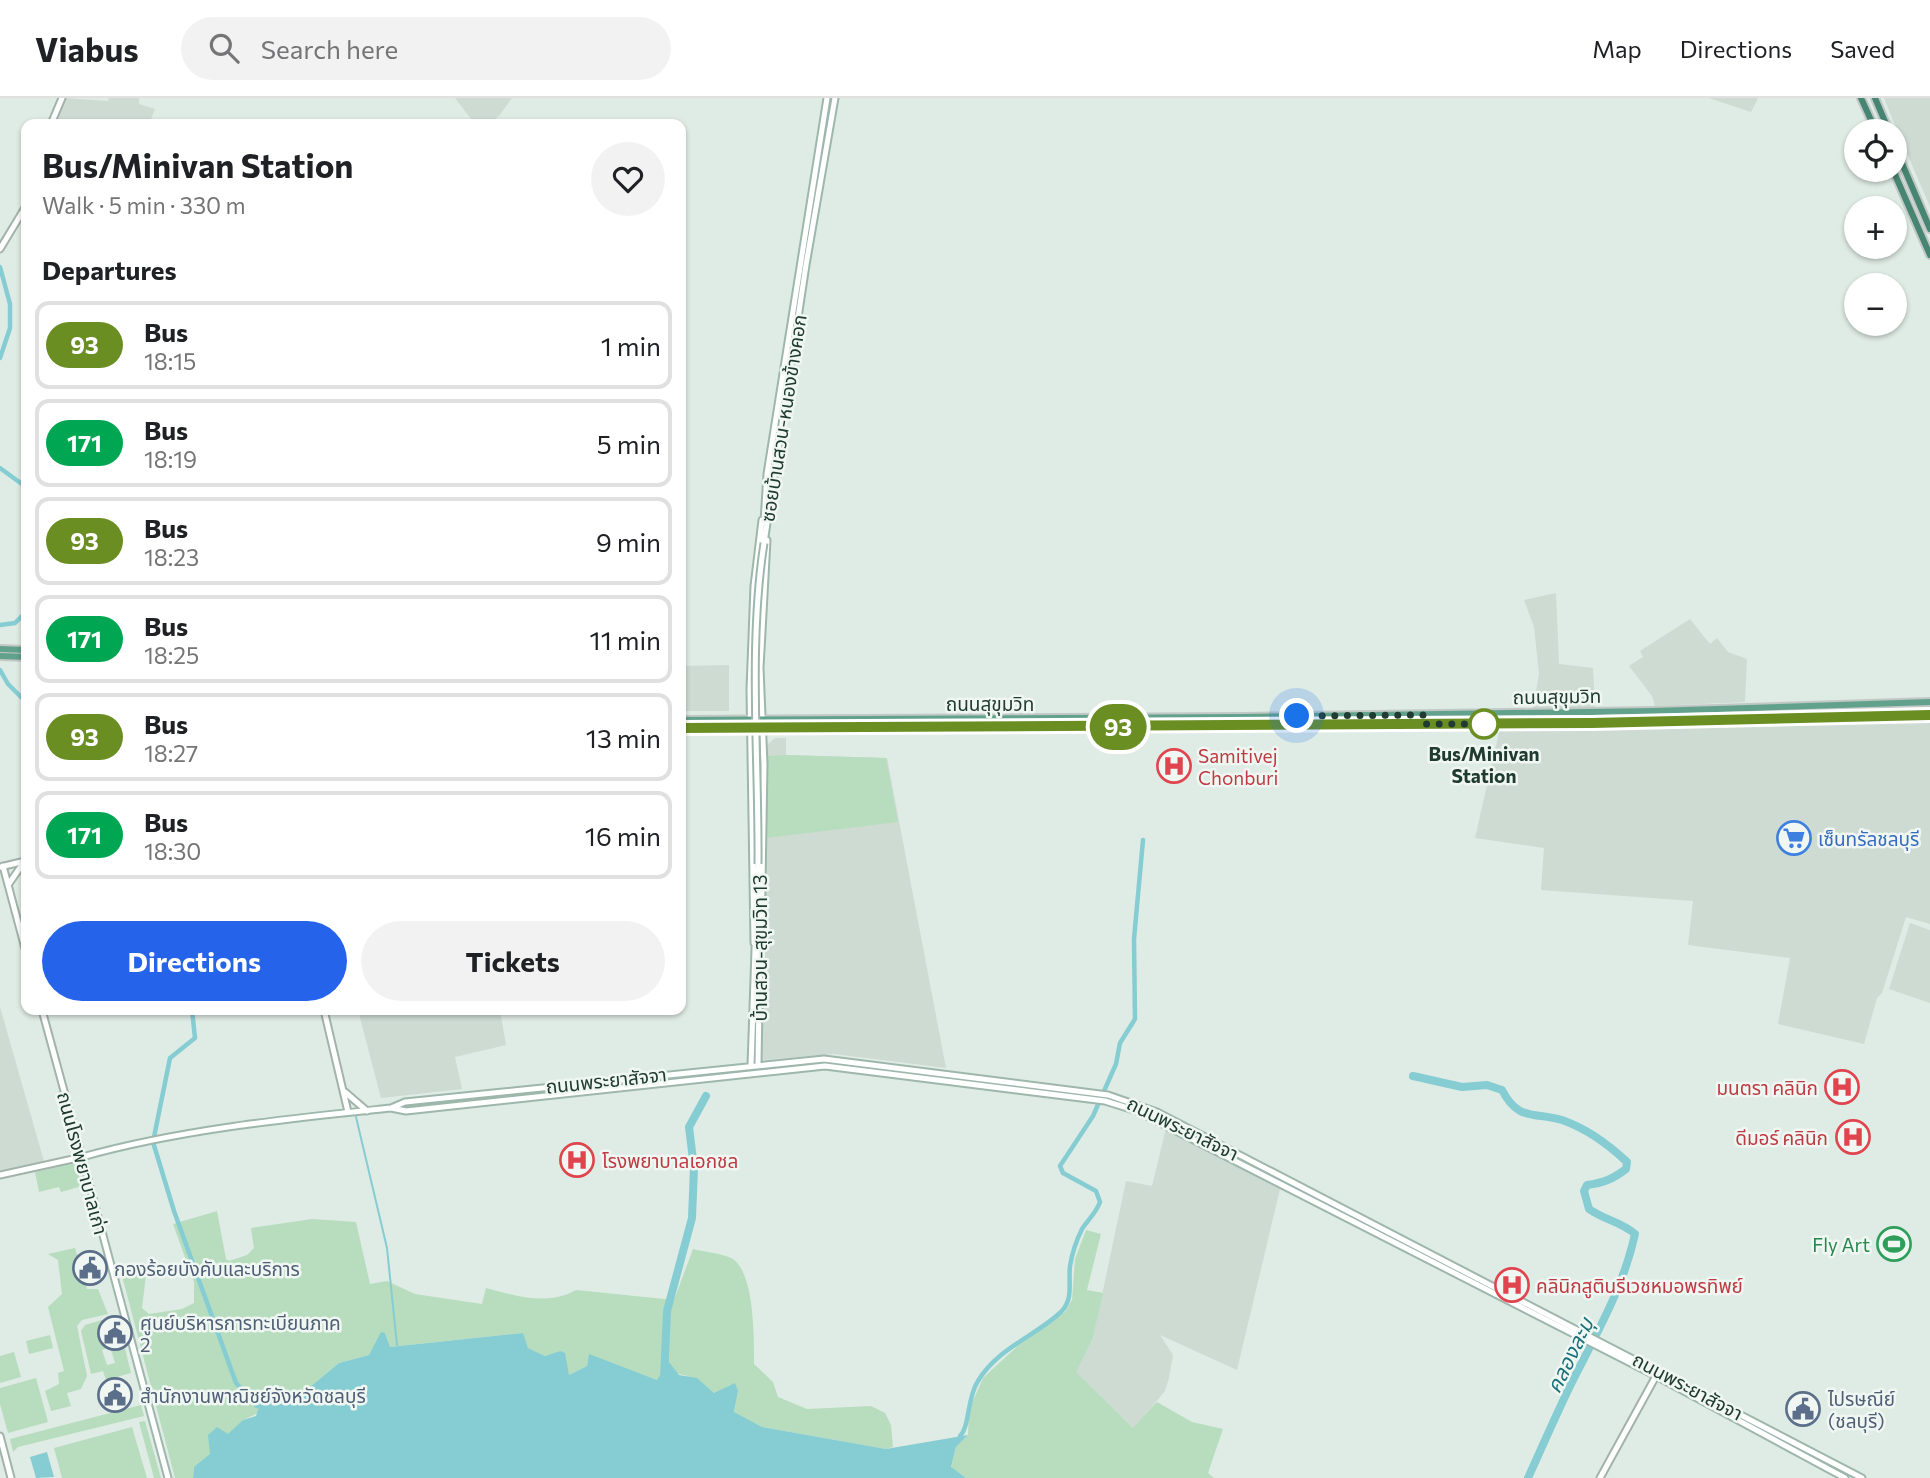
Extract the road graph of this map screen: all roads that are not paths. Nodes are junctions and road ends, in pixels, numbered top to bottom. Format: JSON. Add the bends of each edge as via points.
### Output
{"nodes":[{"id":1,"x":62,"y":98,"type":"edge"},
{"id":2,"x":827,"y":98,"type":"edge"},
{"id":3,"x":835,"y":98,"type":"edge"},
{"id":4,"x":1861,"y":98,"type":"edge"},
{"id":5,"x":1875,"y":98,"type":"edge"},
{"id":6,"x":825,"y":109,"type":"junction"},
{"id":7,"x":834,"y":111,"type":"junction"},
{"id":8,"x":53,"y":119,"type":"edge"},
{"id":9,"x":1871,"y":119,"type":"edge"},
{"id":10,"x":1884,"y":119,"type":"edge"},
{"id":11,"x":1907,"y":175,"type":"edge"},
{"id":12,"x":1898,"y":182,"type":"edge"},
{"id":13,"x":21,"y":214,"type":"edge"},
{"id":14,"x":1930,"y":229,"type":"edge"},
{"id":15,"x":0,"y":249,"type":"edge"},
{"id":16,"x":1930,"y":255,"type":"edge"},
{"id":17,"x":767,"y":502,"type":"junction"},
{"id":18,"x":751,"y":674,"type":"junction"},
{"id":19,"x":760,"y":675,"type":"junction"},
{"id":20,"x":1930,"y":702,"type":"edge"},
{"id":21,"x":1870,"y":703,"type":"junction"},
{"id":22,"x":1424,"y":715,"type":"junction"},
{"id":23,"x":1930,"y":715,"type":"edge"},
{"id":24,"x":1871,"y":716,"type":"junction"},
{"id":25,"x":686,"y":720,"type":"edge"},
{"id":26,"x":752,"y":724,"type":"junction"},
{"id":27,"x":763,"y":724,"type":"junction"},
{"id":28,"x":1424,"y":724,"type":"junction"},
{"id":29,"x":686,"y":728,"type":"edge"},
{"id":30,"x":21,"y":862,"type":"edge"},
{"id":31,"x":758,"y":864,"type":"joint"},
{"id":32,"x":1,"y":866,"type":"edge"},
{"id":33,"x":21,"y":866,"type":"edge"},
{"id":34,"x":0,"y":873,"type":"edge"},
{"id":35,"x":7,"y":882,"type":"junction"},
{"id":36,"x":21,"y":934,"type":"edge"},
{"id":37,"x":757,"y":943,"type":"junction"},
{"id":38,"x":43,"y":1015,"type":"edge"},
{"id":39,"x":325,"y":1015,"type":"edge"},
{"id":40,"x":751,"y":1065,"type":"junction"},
{"id":41,"x":758,"y":1068,"type":"junction"},
{"id":42,"x":751,"y":1072,"type":"junction"},
{"id":43,"x":662,"y":1074,"type":"junction"},
{"id":44,"x":592,"y":1082,"type":"junction"},
{"id":45,"x":663,"y":1082,"type":"junction"},
{"id":46,"x":531,"y":1088,"type":"junction"},
{"id":47,"x":591,"y":1090,"type":"junction"},
{"id":48,"x":345,"y":1093,"type":"junction"},
{"id":49,"x":529,"y":1098,"type":"junction"},
{"id":50,"x":405,"y":1102,"type":"junction"},
{"id":51,"x":391,"y":1108,"type":"junction"},
{"id":52,"x":367,"y":1111,"type":"junction"},
{"id":53,"x":406,"y":1111,"type":"junction"},
{"id":54,"x":348,"y":1112,"type":"junction"},
{"id":55,"x":82,"y":1157,"type":"junction"},
{"id":56,"x":0,"y":1175,"type":"edge"},
{"id":57,"x":1597,"y":1343,"type":"junction"},
{"id":58,"x":1656,"y":1376,"type":"junction"},
{"id":59,"x":0,"y":1436,"type":"edge"},
{"id":60,"x":11,"y":1478,"type":"edge"},
{"id":61,"x":168,"y":1478,"type":"edge"},
{"id":62,"x":1600,"y":1478,"type":"edge"},
{"id":63,"x":1845,"y":1478,"type":"edge"},
{"id":64,"x":1862,"y":1478,"type":"edge"}],
"edges":[{"from":1,"to":8,"type":"main road"},
{"from":2,"to":6,"type":"main road","name":"ซอยบ้านสวน-หนองข้างคอก"},
{"from":3,"to":7,"type":"main road","name":"ซอยบ้านสวน-หนองข้างคอก"},
{"from":4,"to":9,"type":"highway"},
{"from":5,"to":10,"type":"highway"},
{"from":6,"to":7,"type":"main road"},
{"from":6,"to":17,"type":"main road","name":"ซอยบ้านสวน-หนองข้างคอก"},
{"from":7,"to":17,"type":"main road","name":"ซอยบ้านสวน-หนองข้างคอก"},
{"from":11,"to":14,"type":"highway"},
{"from":12,"to":16,"type":"highway"},
{"from":13,"to":15,"type":"main road"},
{"from":17,"to":18,"type":"main road","via":[[754,586]]},
{"from":17,"to":19,"type":"main road"},
{"from":17,"to":31,"type":"main road","name":"ซอยบ้านสวน-หนองข้างคอก","bridge":true,"via":[[755,673]]},
{"from":18,"to":19,"type":"main road"},
{"from":18,"to":26,"type":"main road"},
{"from":19,"to":27,"type":"main road"},
{"from":20,"to":21,"type":"main road","name":"ถนนสุขุมวิท"},
{"from":21,"to":22,"type":"main road","name":"ถนนสุขุมวิท"},
{"from":21,"to":24,"type":"main road","via":[[1874,709]]},
{"from":22,"to":27,"type":"main road","name":"ถนนสุขุมวิท"},
{"from":22,"to":28,"type":"main road"},
{"from":23,"to":24,"type":"main road","name":"ถนนสุขุมวิท"},
{"from":24,"to":28,"type":"main road","name":"ถนนสุขุมวิท"},
{"from":25,"to":26,"type":"main road","name":"ถนนสุขุมวิท"},
{"from":26,"to":27,"type":"main road","name":"ถนนสุขุมวิท"},
{"from":26,"to":29,"type":"main road","name":"ถนนสุขุมวิท"},
{"from":26,"to":37,"type":"main road"},
{"from":27,"to":28,"type":"main road","name":"ถนนสุขุมวิท"},
{"from":27,"to":37,"type":"main road"},
{"from":30,"to":32,"type":"main road"},
{"from":31,"to":37,"type":"main road","name":"บ้านสวน-สุขุมวิท 13"},
{"from":32,"to":35,"type":"main road"},
{"from":33,"to":35,"type":"main road"},
{"from":34,"to":35,"type":"main road"},
{"from":35,"to":36,"type":"main road"},
{"from":37,"to":40,"type":"main road","name":"บ้านสวน-สุขุมวิท 13"},
{"from":37,"to":41,"type":"main road","name":"บ้านสวน-สุขุมวิท 13"},
{"from":38,"to":55,"type":"main road","name":"ถนนโรงพยาบาลเก่า"},
{"from":39,"to":48,"type":"main road"},
{"from":40,"to":41,"type":"main road","name":"ถนนพระยาสัจจา"},
{"from":40,"to":42,"type":"main road","name":"บ้านสวน-สุขุมวิท 13"},
{"from":40,"to":43,"type":"main road","name":"ถนนพระยาสัจจา"},
{"from":41,"to":42,"type":"main road","name":"ถนนพระยาสัจจา"},
{"from":41,"to":57,"type":"main road","name":"ถนนพระยาสัจจา","via":[[847,1067],[1106,1098]]},
{"from":42,"to":45,"type":"main road","name":"ถนนพระยาสัจจา"},
{"from":43,"to":44,"type":"main road","name":"ถนนพระยาสัจจา"},
{"from":43,"to":45,"type":"main road"},
{"from":44,"to":46,"type":"main road","name":"ถนนพระยาสัจจา"},
{"from":44,"to":47,"type":"main road"},
{"from":45,"to":47,"type":"main road","name":"ถนนพระยาสัจจา"},
{"from":46,"to":49,"type":"main road"},
{"from":46,"to":50,"type":"main road","name":"ถนนพระยาสัจจา"},
{"from":47,"to":49,"type":"main road","name":"ถนนพระยาสัจจา"},
{"from":48,"to":52,"type":"main road"},
{"from":48,"to":54,"type":"main road"},
{"from":49,"to":53,"type":"main road","name":"ถนนพระยาสัจจา"},
{"from":50,"to":51,"type":"main road","name":"ถนนพระยาสัจจา"},
{"from":50,"to":53,"type":"main road"},
{"from":51,"to":52,"type":"main road","name":"ถนนพระยาสัจจา"},
{"from":51,"to":53,"type":"main road","name":"ถนนพระยาสัจจา"},
{"from":52,"to":54,"type":"main road","name":"ถนนพระยาสัจจา"},
{"from":54,"to":55,"type":"main road","name":"ถนนพระยาสัจจา","via":[[158,1138]]},
{"from":55,"to":56,"type":"main road","name":"ถนนพระยาสัจจา"},
{"from":55,"to":61,"type":"main road","name":"ถนนโรงพยาบาลเก่า"},
{"from":57,"to":58,"type":"main road","name":"ถนนพระยาสัจจา"},
{"from":57,"to":64,"type":"main road","name":"ถนนพระยาสัจจา"},
{"from":58,"to":62,"type":"main road"},
{"from":58,"to":63,"type":"main road","name":"ถนนพระยาสัจจา"},
{"from":59,"to":60,"type":"main road"}]}
